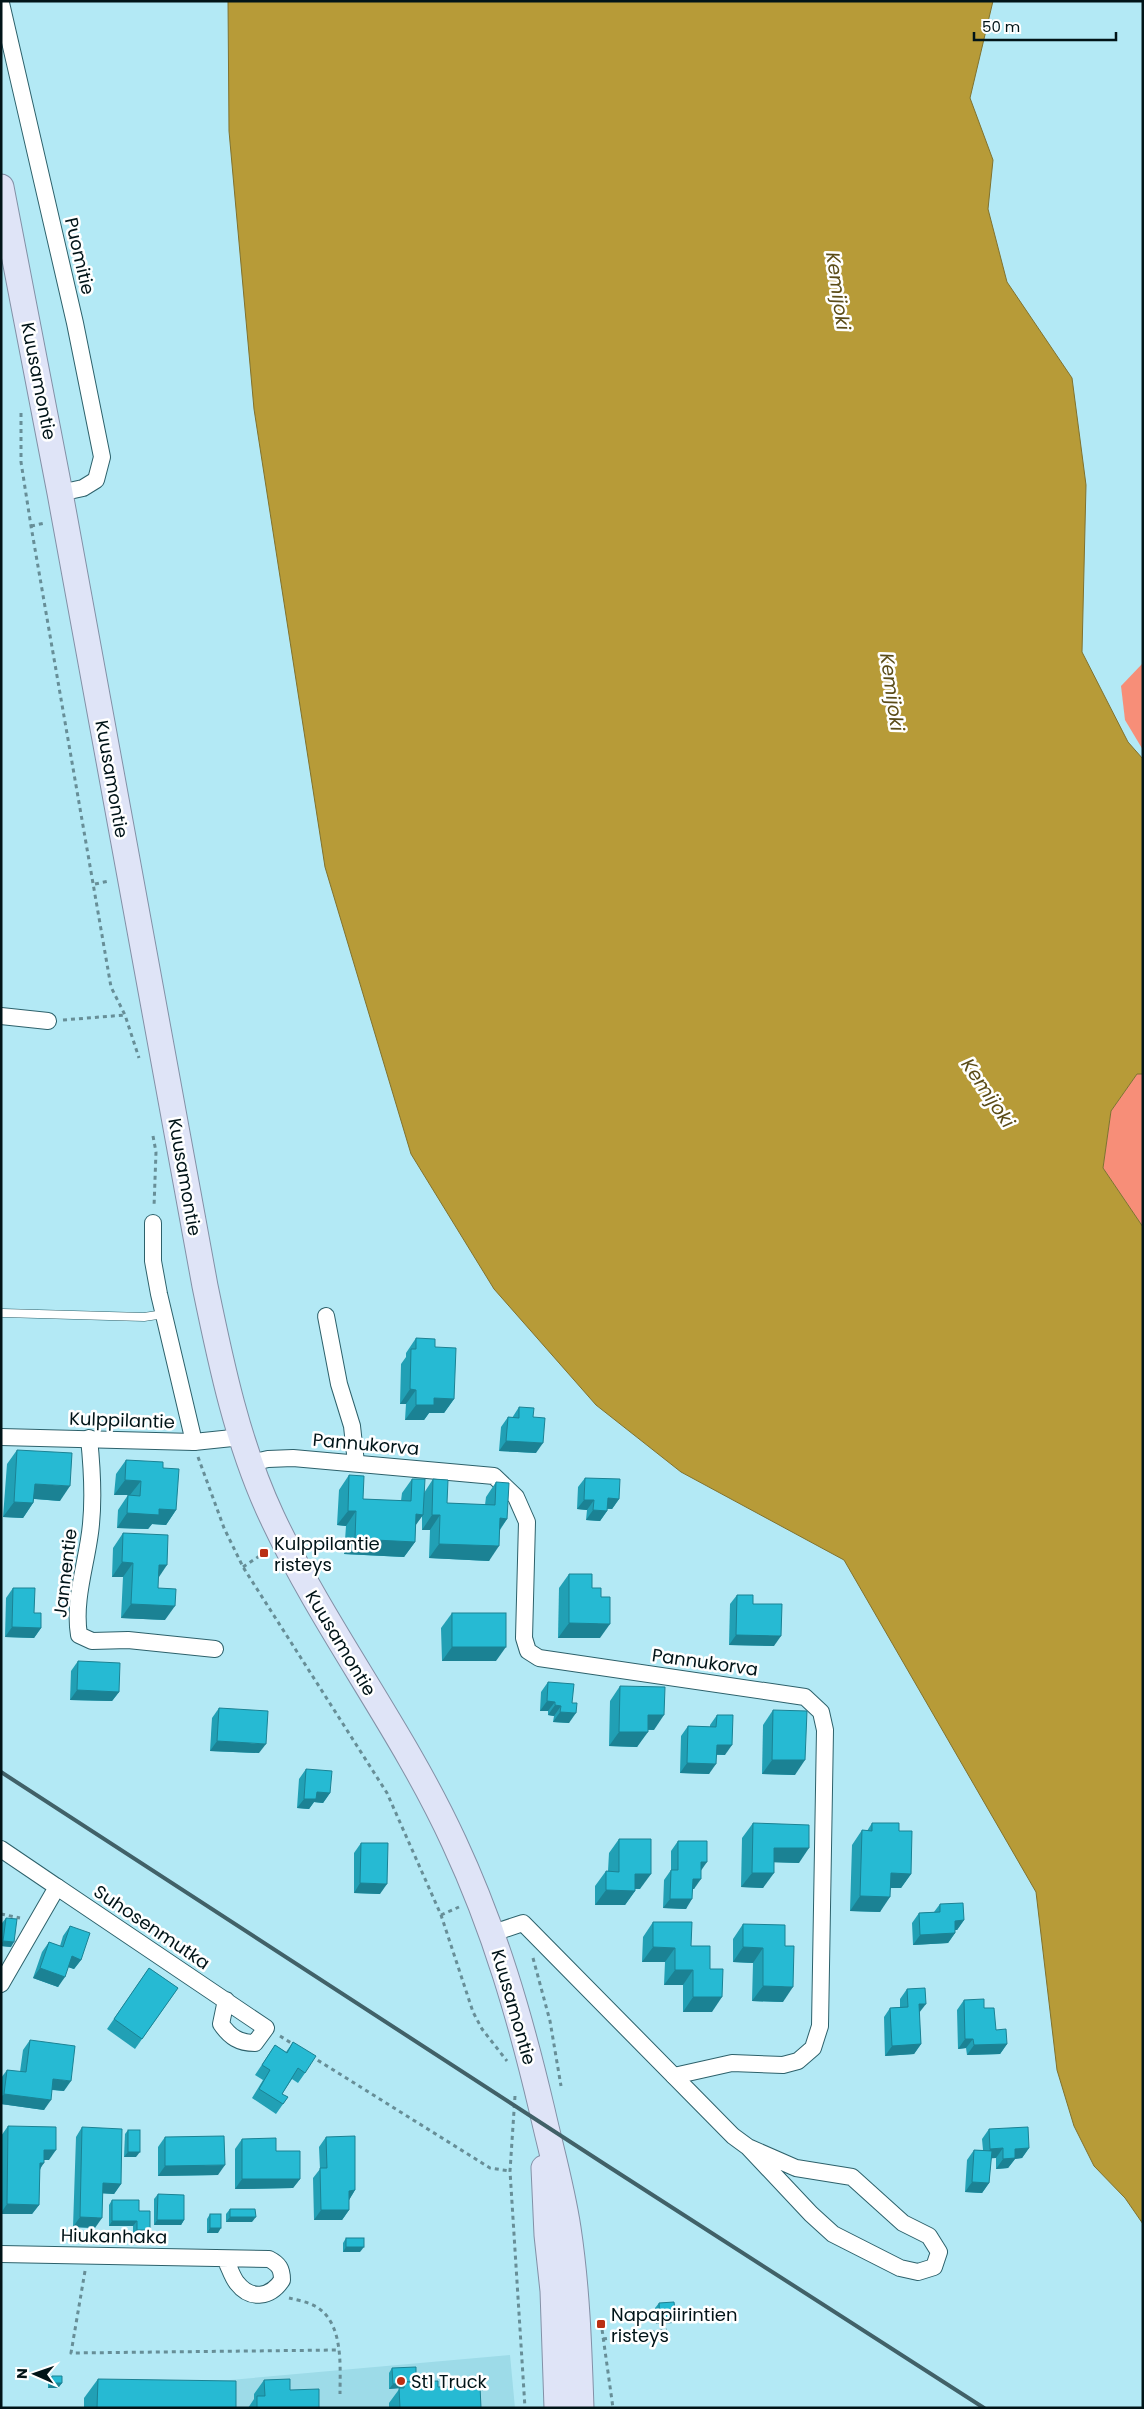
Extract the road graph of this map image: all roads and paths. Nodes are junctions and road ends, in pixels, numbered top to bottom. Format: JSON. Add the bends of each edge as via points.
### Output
{"nodes":[{"id":1,"x":1,"y":3,"type":"edge"},
{"id":2,"x":1,"y":187,"type":"edge"},
{"id":3,"x":21,"y":403,"type":"dead end"},
{"id":4,"x":60,"y":493,"type":"junction"},
{"id":5,"x":48,"y":523,"type":"dead end"},
{"id":6,"x":31,"y":526,"type":"junction"},
{"id":7,"x":115,"y":880,"type":"dead end"},
{"id":8,"x":95,"y":884,"type":"junction"},
{"id":9,"x":125,"y":1015,"type":"junction"},
{"id":10,"x":1,"y":1016,"type":"edge"},
{"id":11,"x":48,"y":1021,"type":"joint"},
{"id":12,"x":141,"y":1066,"type":"dead end"},
{"id":13,"x":152,"y":1127,"type":"dead end"},
{"id":14,"x":153,"y":1222,"type":"joint"},
{"id":15,"x":3,"y":1313,"type":"dead end"},
{"id":16,"x":164,"y":1314,"type":"junction"},
{"id":17,"x":326,"y":1316,"type":"dead end"},
{"id":18,"x":1,"y":1436,"type":"edge"},
{"id":19,"x":242,"y":1437,"type":"junction"},
{"id":20,"x":89,"y":1438,"type":"junction"},
{"id":21,"x":194,"y":1442,"type":"junction"},
{"id":22,"x":251,"y":1463,"type":"junction"},
{"id":23,"x":356,"y":1463,"type":"junction"},
{"id":24,"x":264,"y":1553,"type":"dead end"},
{"id":25,"x":243,"y":1567,"type":"junction"},
{"id":26,"x":215,"y":1649,"type":"dead end"},
{"id":27,"x":1,"y":1849,"type":"edge"},
{"id":28,"x":57,"y":1886,"type":"junction"},
{"id":29,"x":464,"y":1905,"type":"dead end"},
{"id":30,"x":441,"y":1915,"type":"junction"},
{"id":31,"x":493,"y":1933,"type":"junction"},
{"id":32,"x":1,"y":1984,"type":"edge"},
{"id":33,"x":226,"y":2000,"type":"junction"},
{"id":34,"x":266,"y":2028,"type":"junction"},
{"id":35,"x":300,"y":2048,"type":"edge"},
{"id":36,"x":308,"y":2054,"type":"edge"},
{"id":37,"x":510,"y":2070,"type":"dead end"},
{"id":38,"x":674,"y":2076,"type":"junction"},
{"id":39,"x":515,"y":2088,"type":"dead end"},
{"id":40,"x":542,"y":2111,"type":"junction"},
{"id":41,"x":748,"y":2146,"type":"junction"},
{"id":42,"x":510,"y":2171,"type":"junction"},
{"id":43,"x":1,"y":2254,"type":"edge"},
{"id":44,"x":88,"y":2256,"type":"junction"},
{"id":45,"x":225,"y":2258,"type":"junction"},
{"id":46,"x":274,"y":2290,"type":"junction"},
{"id":47,"x":667,"y":2330,"type":"dead end"},
{"id":48,"x":603,"y":2338,"type":"dead end"},
{"id":49,"x":338,"y":2350,"type":"junction"},
{"id":50,"x":340,"y":2394,"type":"dead end"},
{"id":51,"x":525,"y":2408,"type":"edge"},
{"id":52,"x":558,"y":2408,"type":"edge"},
{"id":53,"x":581,"y":2408,"type":"edge"}],
"edges":[{"from":1,"to":4,"type":"street","name":"Puomitie","via":[[75,323],[102,457],[96,480],[84,488]]},
{"from":2,"to":4,"type":"main road","name":"Kuusamontie"},
{"from":3,"to":6,"type":"path","via":[[21,462]]},
{"from":4,"to":19,"type":"main road","name":"Kuusamontie","via":[[205,1286]]},
{"from":5,"to":6,"type":"path"},
{"from":6,"to":8,"type":"path"},
{"from":7,"to":8,"type":"path"},
{"from":8,"to":9,"type":"path","via":[[111,987]]},
{"from":9,"to":11,"type":"path"},
{"from":9,"to":12,"type":"path"},
{"from":10,"to":11,"type":"street"},
{"from":13,"to":14,"type":"path","via":[[156,1152]]},
{"from":14,"to":16,"type":"street","via":[[153,1261]]},
{"from":15,"to":16,"type":"lane","via":[[144,1317]]},
{"from":16,"to":21,"type":"street"},
{"from":17,"to":23,"type":"street","via":[[339,1384],[352,1426]]},
{"from":18,"to":20,"type":"street","name":"Kulppilantie"},
{"from":19,"to":21,"type":"street","name":"Kulppilantie"},
{"from":19,"to":22,"type":"main road","name":"Kuusamontie"},
{"from":20,"to":21,"type":"street","name":"Kulppilantie"},
{"from":20,"to":26,"type":"street","name":"Jannentie","via":[[94,1479],[91,1525],[76,1617],[79,1635],[92,1641],[128,1640]]},
{"from":21,"to":25,"type":"path","via":[[224,1528]]},
{"from":22,"to":23,"type":"street","name":"Pannukorva","via":[[293,1458]]},
{"from":22,"to":31,"type":"main road","name":"Kuusamontie","via":[[271,1515],[309,1590],[420,1774]]},
{"from":23,"to":38,"type":"street","name":"Pannukorva","via":[[494,1476],[516,1497],[527,1522],[524,1638],[528,1651],[539,1658],[805,1697],[821,1712],[825,1730],[820,2026],[813,2048],[798,2061],[783,2065],[732,2063]]},
{"from":24,"to":25,"type":"path"},
{"from":25,"to":30,"type":"path","via":[[387,1793]]},
{"from":27,"to":28,"type":"street","name":"Suhosenmutka"},
{"from":28,"to":32,"type":"street"},
{"from":28,"to":33,"type":"street","name":"Suhosenmutka"},
{"from":29,"to":30,"type":"path"},
{"from":30,"to":37,"type":"path","via":[[473,2012]]},
{"from":31,"to":38,"type":"street","via":[[523,1923]]},
{"from":31,"to":40,"type":"main road","name":"Kuusamontie","via":[[530,2055]]},
{"from":33,"to":34,"type":"street","name":"Suhosenmutka"},
{"from":33,"to":34,"type":"street","via":[[221,2024],[228,2036],[244,2043],[255,2042]]},
{"from":34,"to":35,"type":"path"},
{"from":36,"to":42,"type":"path","via":[[490,2168]]},
{"from":38,"to":41,"type":"street","via":[[733,2136]]},
{"from":39,"to":42,"type":"path"},
{"from":40,"to":52,"type":"main road","name":"Kuusamontie"},
{"from":40,"to":53,"type":"main road","name":"Kuusamontie","via":[[568,2228]]},
{"from":41,"to":41,"type":"street","via":[[796,2168],[852,2177],[903,2223],[929,2236],[939,2252],[934,2266],[918,2272],[900,2268],[833,2234]]},
{"from":42,"to":51,"type":"path"},
{"from":43,"to":44,"type":"street","name":"Hiukanhaka"},
{"from":44,"to":45,"type":"street","name":"Hiukanhaka"},
{"from":44,"to":49,"type":"path","via":[[71,2354]]},
{"from":45,"to":46,"type":"street","via":[[237,2283],[248,2293],[269,2294]]},
{"from":45,"to":46,"type":"street","name":"Hiukanhaka","via":[[270,2259],[277,2263],[282,2271],[282,2280]]},
{"from":46,"to":49,"type":"path","via":[[315,2306],[333,2323]]},
{"from":47,"to":48,"type":"path"},
{"from":49,"to":50,"type":"path"}]}
